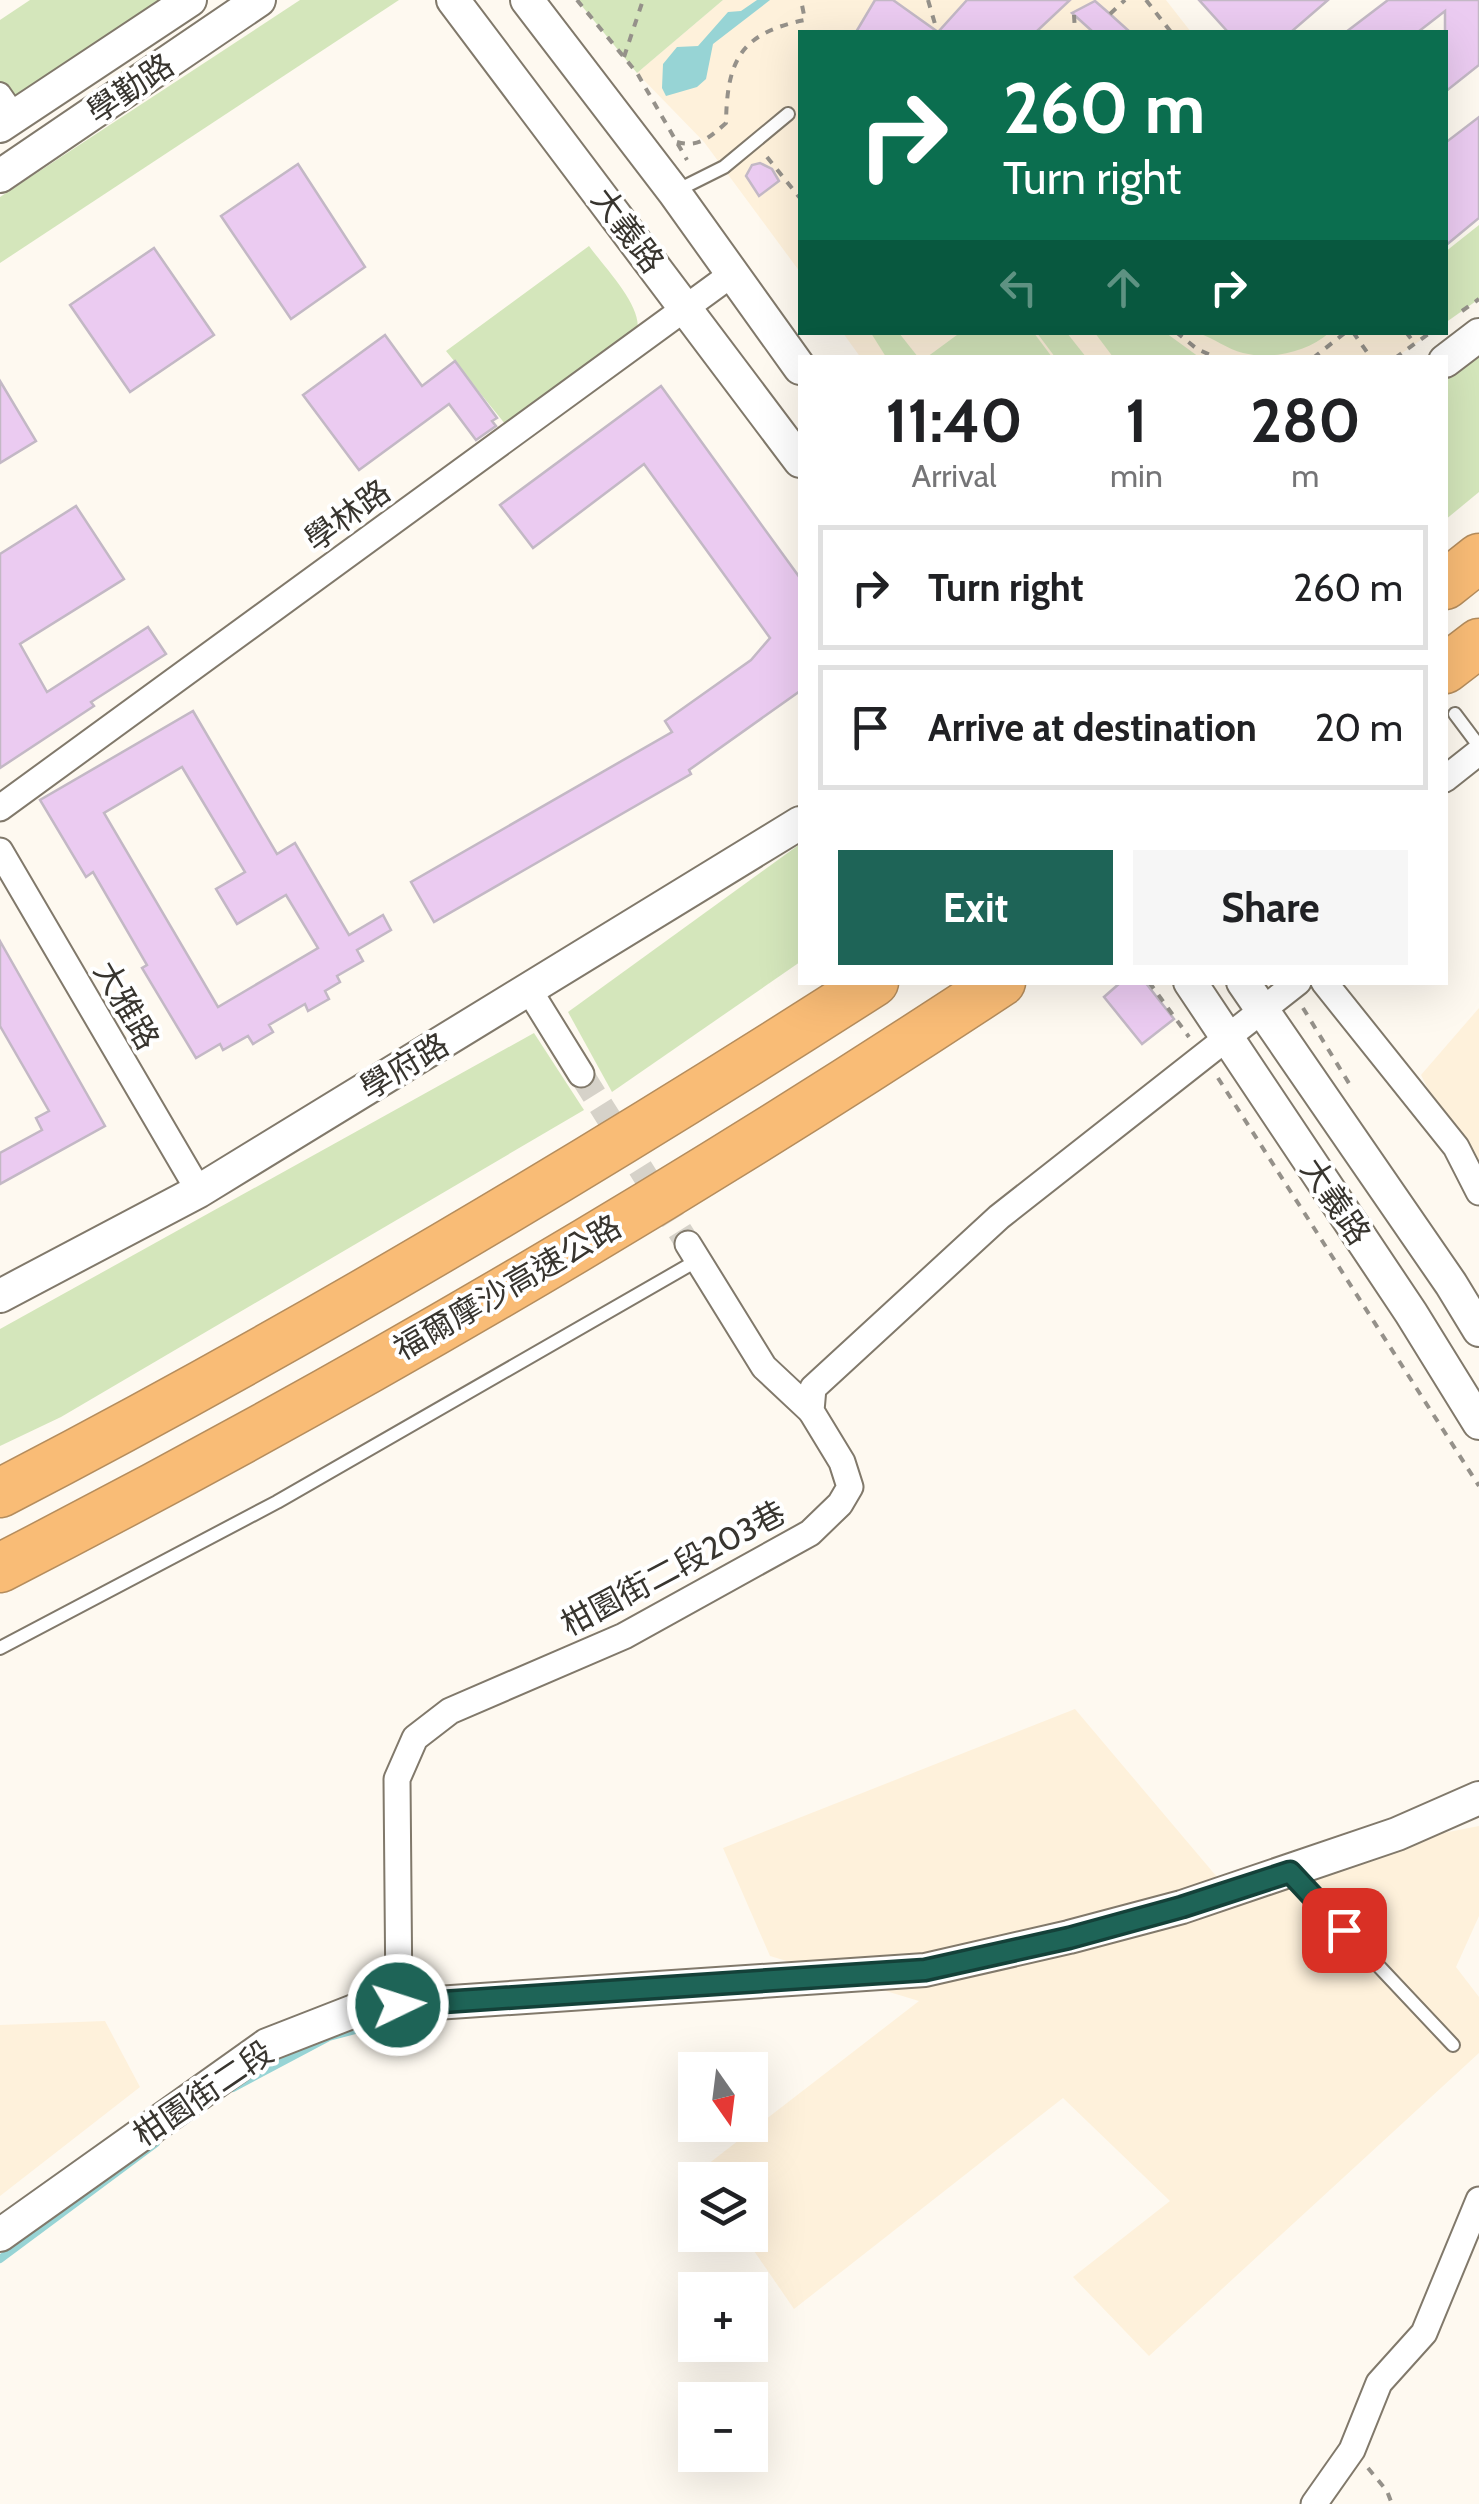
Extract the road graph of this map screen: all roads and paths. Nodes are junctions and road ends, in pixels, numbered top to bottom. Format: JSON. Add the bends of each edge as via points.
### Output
{"nodes":[{"id":1,"x":190,"y":0,"type":"edge"},
{"id":2,"x":259,"y":0,"type":"edge"},
{"id":3,"x":454,"y":0,"type":"edge"},
{"id":4,"x":527,"y":0,"type":"edge"},
{"id":5,"x":577,"y":0,"type":"edge"},
{"id":6,"x":643,"y":0,"type":"edge"},
{"id":7,"x":801,"y":0,"type":"edge"},
{"id":8,"x":928,"y":0,"type":"edge"},
{"id":9,"x":1124,"y":0,"type":"edge"},
{"id":10,"x":1146,"y":0,"type":"edge"},
{"id":11,"x":1110,"y":14,"type":"dead end"},
{"id":12,"x":1074,"y":15,"type":"dead end"},
{"id":13,"x":932,"y":30,"type":"dead end"},
{"id":14,"x":1075,"y":30,"type":"edge"},
{"id":15,"x":1169,"y":30,"type":"edge"},
{"id":16,"x":624,"y":57,"type":"junction"},
{"id":17,"x":5,"y":112,"type":"edge"},
{"id":18,"x":788,"y":114,"type":"dead end"},
{"id":19,"x":676,"y":142,"type":"junction"},
{"id":20,"x":752,"y":161,"type":"dead end"},
{"id":21,"x":0,"y":176,"type":"edge"},
{"id":22,"x":686,"y":185,"type":"junction"},
{"id":23,"x":798,"y":195,"type":"edge"},
{"id":24,"x":732,"y":274,"type":"junction"},
{"id":25,"x":688,"y":308,"type":"junction"},
{"id":26,"x":1180,"y":335,"type":"edge"},
{"id":27,"x":1345,"y":335,"type":"edge"},
{"id":28,"x":1352,"y":335,"type":"edge"},
{"id":29,"x":1408,"y":335,"type":"edge"},
{"id":30,"x":1427,"y":335,"type":"edge"},
{"id":31,"x":1479,"y":336,"type":"edge"},
{"id":32,"x":1415,"y":344,"type":"junction"},
{"id":33,"x":1210,"y":355,"type":"edge"},
{"id":34,"x":1316,"y":355,"type":"edge"},
{"id":35,"x":1368,"y":355,"type":"edge"},
{"id":36,"x":1399,"y":355,"type":"edge"},
{"id":37,"x":1448,"y":360,"type":"edge"},
{"id":38,"x":798,"y":365,"type":"edge"},
{"id":39,"x":798,"y":458,"type":"edge"},
{"id":40,"x":1479,"y":558,"type":"edge"},
{"id":41,"x":1448,"y":583,"type":"edge"},
{"id":42,"x":1479,"y":643,"type":"edge"},
{"id":43,"x":1450,"y":692,"type":"edge"},
{"id":44,"x":1479,"y":749,"type":"edge"},
{"id":45,"x":1448,"y":775,"type":"edge"},
{"id":46,"x":0,"y":808,"type":"edge"},
{"id":47,"x":798,"y":823,"type":"edge"},
{"id":48,"x":0,"y":852,"type":"edge"},
{"id":49,"x":869,"y":985,"type":"edge"},
{"id":50,"x":996,"y":985,"type":"edge"},
{"id":51,"x":1152,"y":985,"type":"edge"},
{"id":52,"x":1191,"y":985,"type":"edge"},
{"id":53,"x":1245,"y":985,"type":"edge"},
{"id":54,"x":1294,"y":985,"type":"edge"},
{"id":55,"x":1326,"y":985,"type":"edge"},
{"id":56,"x":529,"y":990,"type":"junction"},
{"id":57,"x":1263,"y":1011,"type":"junction"},
{"id":58,"x":1216,"y":1048,"type":"junction"},
{"id":59,"x":581,"y":1074,"type":"tunnel mouth"},
{"id":60,"x":199,"y":1190,"type":"junction"},
{"id":61,"x":1479,"y":1192,"type":"edge"},
{"id":62,"x":693,"y":1252,"type":"joint"},
{"id":63,"x":0,"y":1296,"type":"edge"},
{"id":64,"x":1479,"y":1330,"type":"edge"},
{"id":65,"x":811,"y":1412,"type":"junction"},
{"id":66,"x":1479,"y":1422,"type":"edge"},
{"id":67,"x":1479,"y":1486,"type":"edge"},
{"id":68,"x":0,"y":1493,"type":"edge"},
{"id":69,"x":0,"y":1568,"type":"edge"},
{"id":70,"x":0,"y":1648,"type":"edge"},
{"id":71,"x":1479,"y":1798,"type":"edge"},
{"id":72,"x":1290,"y":1872,"type":"junction"},
{"id":73,"x":398,"y":2005,"type":"junction"},
{"id":74,"x":1453,"y":2045,"type":"dead end"},
{"id":75,"x":1479,"y":2200,"type":"edge"},
{"id":76,"x":0,"y":2235,"type":"edge"},
{"id":77,"x":1352,"y":2450,"type":"junction"},
{"id":78,"x":1314,"y":2504,"type":"edge"},
{"id":79,"x":1392,"y":2504,"type":"edge"}],
"edges":[{"from":1,"to":17,"type":"street","name":"學勤路"},
{"from":2,"to":21,"type":"street","name":"學勤路"},
{"from":3,"to":25,"type":"street","name":"大義路"},
{"from":4,"to":22,"type":"street","name":"大義路"},
{"from":5,"to":16,"type":"path"},
{"from":6,"to":16,"type":"path"},
{"from":7,"to":19,"type":"path","via":[[805,20],[756,38],[740,53],[730,70],[726,123],[704,142]]},
{"from":8,"to":13,"type":"path"},
{"from":9,"to":11,"type":"path"},
{"from":10,"to":15,"type":"path"},
{"from":12,"to":14,"type":"path"},
{"from":16,"to":19,"type":"path"},
{"from":18,"to":22,"type":"lane","via":[[724,166]]},
{"from":19,"to":22,"type":"path"},
{"from":20,"to":23,"type":"path","via":[[773,162]]},
{"from":22,"to":24,"type":"street","name":"大義路"},
{"from":24,"to":25,"type":"street","name":"學林路"},
{"from":24,"to":38,"type":"street","name":"大義路"},
{"from":25,"to":39,"type":"street","name":"大義路"},
{"from":25,"to":46,"type":"street","name":"學林路"},
{"from":26,"to":33,"type":"path"},
{"from":27,"to":34,"type":"path"},
{"from":28,"to":35,"type":"path"},
{"from":29,"to":32,"type":"path"},
{"from":30,"to":32,"type":"path"},
{"from":31,"to":37,"type":"street"},
{"from":32,"to":36,"type":"path"},
{"from":40,"to":41,"type":"highway"},
{"from":42,"to":43,"type":"highway"},
{"from":43,"to":44,"type":"lane"},
{"from":44,"to":45,"type":"street"},
{"from":47,"to":56,"type":"street","name":"學府路"},
{"from":48,"to":60,"type":"street","name":"大雅路"},
{"from":49,"to":68,"type":"highway","name":"福爾摩沙高速公路","via":[[434,1252]]},
{"from":50,"to":69,"type":"highway","name":"福爾摩沙高速公路","via":[[830,1095],[486,1302]]},
{"from":51,"to":58,"type":"path"},
{"from":52,"to":58,"type":"street","name":"大義路"},
{"from":53,"to":57,"type":"street","name":"大義路"},
{"from":54,"to":57,"type":"street"},
{"from":55,"to":61,"type":"street","via":[[1456,1147]]},
{"from":56,"to":59,"type":"street"},
{"from":56,"to":60,"type":"street","name":"學府路"},
{"from":57,"to":58,"type":"street"},
{"from":57,"to":64,"type":"street","name":"大義路"},
{"from":58,"to":65,"type":"street","via":[[984,1230],[813,1388]]},
{"from":58,"to":66,"type":"street","name":"大義路","via":[[1411,1314]]},
{"from":58,"to":67,"type":"path"},
{"from":60,"to":63,"type":"street","name":"學府路"},
{"from":62,"to":65,"type":"street","via":[[764,1367]]},
{"from":62,"to":70,"type":"lane","via":[[277,1502]]},
{"from":65,"to":73,"type":"street","name":"柑園街二段203巷","via":[[850,1487],[810,1533],[624,1636],[450,1711],[416,1738],[397,1778]]},
{"from":71,"to":72,"type":"street","name":"柑園街二段"},
{"from":72,"to":73,"type":"street","name":"柑園街二段","via":[[1069,1938],[925,1970]]},
{"from":72,"to":74,"type":"lane"},
{"from":73,"to":76,"type":"street","name":"柑園街二段","via":[[362,2008],[267,2045]]},
{"from":75,"to":77,"type":"street","via":[[1424,2334],[1378,2383]]},
{"from":77,"to":78,"type":"street"},
{"from":77,"to":79,"type":"path"}]}
